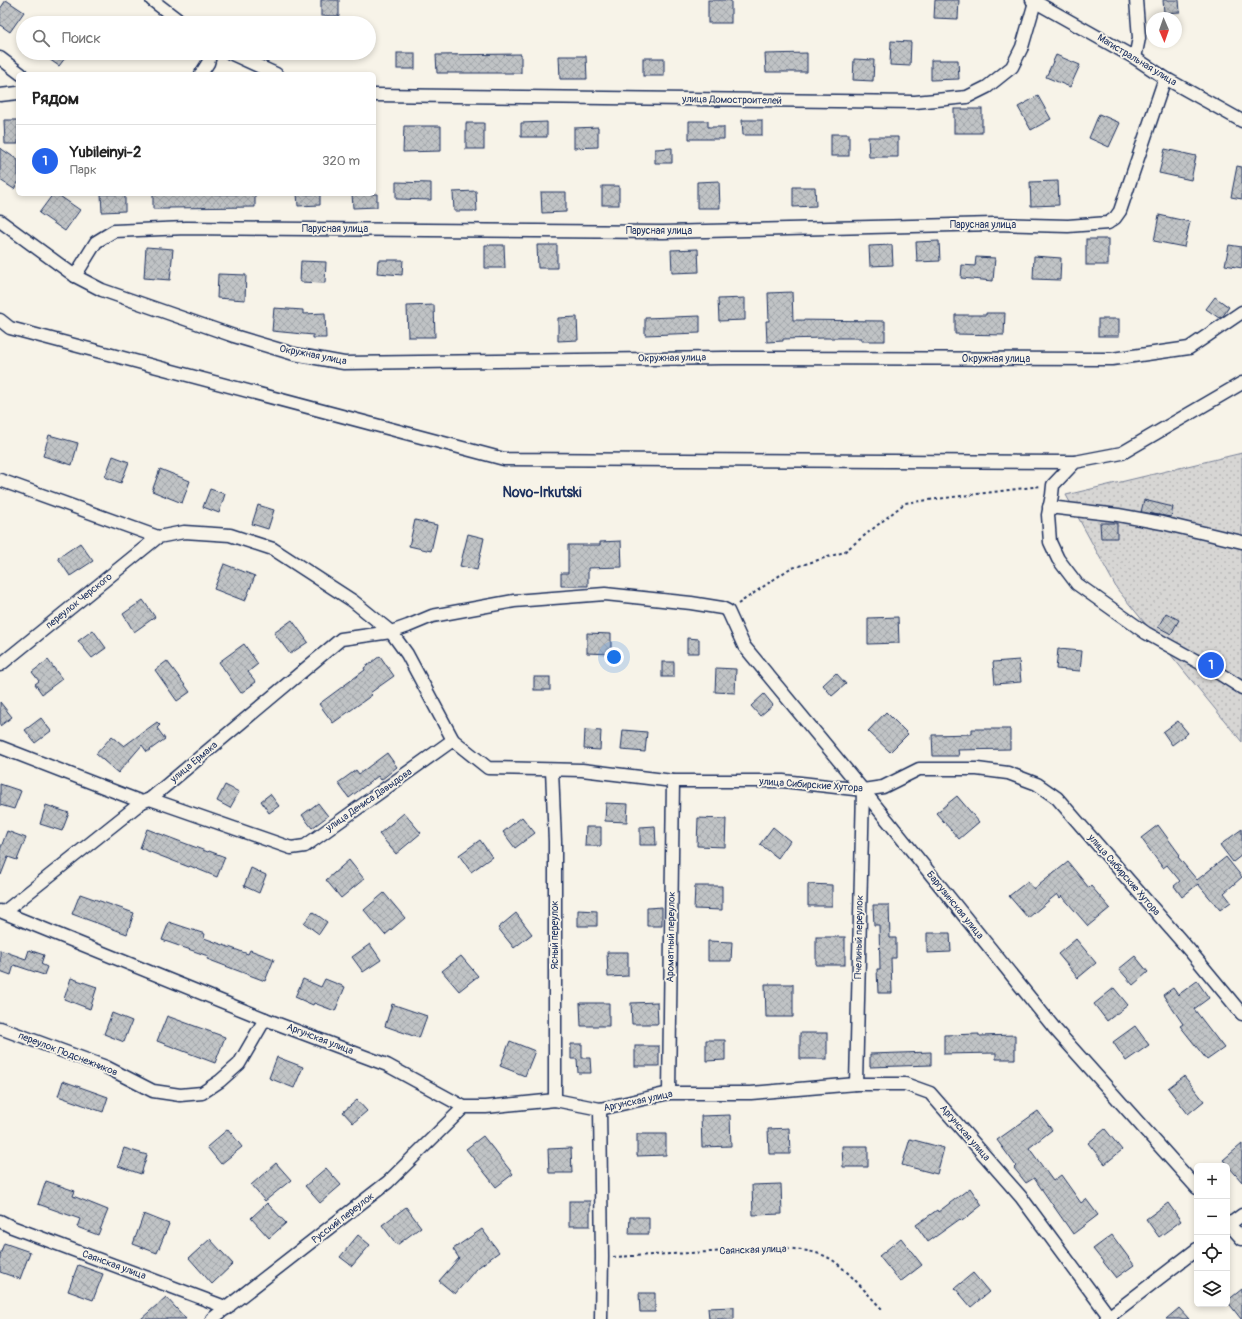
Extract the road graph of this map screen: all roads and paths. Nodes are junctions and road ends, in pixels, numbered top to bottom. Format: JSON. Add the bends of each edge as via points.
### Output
{"nodes":[{"id":1,"x":152,"y":0,"type":"edge"},
{"id":2,"x":1136,"y":0,"type":"edge"},
{"id":3,"x":1034,"y":1,"type":"edge"},
{"id":4,"x":173,"y":16,"type":"edge"},
{"id":5,"x":0,"y":58,"type":"edge"},
{"id":6,"x":1135,"y":58,"type":"junction"},
{"id":7,"x":209,"y":60,"type":"edge"},
{"id":8,"x":245,"y":60,"type":"edge"},
{"id":9,"x":18,"y":72,"type":"edge"},
{"id":10,"x":202,"y":72,"type":"edge"},
{"id":11,"x":272,"y":72,"type":"edge"},
{"id":12,"x":1165,"y":78,"type":"junction"},
{"id":13,"x":16,"y":94,"type":"edge"},
{"id":14,"x":0,"y":95,"type":"edge"},
{"id":15,"x":376,"y":95,"type":"edge"},
{"id":16,"x":1242,"y":121,"type":"edge"},
{"id":17,"x":0,"y":221,"type":"edge"},
{"id":18,"x":75,"y":276,"type":"junction"},
{"id":19,"x":1242,"y":312,"type":"edge"},
{"id":20,"x":0,"y":320,"type":"edge"},
{"id":21,"x":1242,"y":383,"type":"edge"},
{"id":22,"x":1075,"y":462,"type":"junction"},
{"id":23,"x":0,"y":480,"type":"edge"},
{"id":24,"x":1053,"y":485,"type":"junction"},
{"id":25,"x":1049,"y":507,"type":"junction"},
{"id":26,"x":158,"y":537,"type":"junction"},
{"id":27,"x":1242,"y":542,"type":"edge"},
{"id":28,"x":728,"y":611,"type":"junction"},
{"id":29,"x":391,"y":632,"type":"junction"},
{"id":30,"x":0,"y":665,"type":"edge"},
{"id":31,"x":1242,"y":688,"type":"edge"},
{"id":32,"x":453,"y":740,"type":"junction"},
{"id":33,"x":0,"y":747,"type":"edge"},
{"id":34,"x":552,"y":770,"type":"junction"},
{"id":35,"x":673,"y":781,"type":"junction"},
{"id":36,"x":862,"y":790,"type":"junction"},
{"id":37,"x":146,"y":800,"type":"junction"},
{"id":38,"x":2,"y":912,"type":"edge"},
{"id":39,"x":1242,"y":1014,"type":"edge"},
{"id":40,"x":265,"y":1019,"type":"junction"},
{"id":41,"x":0,"y":1028,"type":"edge"},
{"id":42,"x":856,"y":1084,"type":"junction"},
{"id":43,"x":669,"y":1093,"type":"junction"},
{"id":44,"x":554,"y":1100,"type":"junction"},
{"id":45,"x":464,"y":1107,"type":"junction"},
{"id":46,"x":600,"y":1109,"type":"junction"},
{"id":47,"x":1194,"y":1185,"type":"edge"},
{"id":48,"x":1242,"y":1215,"type":"edge"},
{"id":49,"x":0,"y":1221,"type":"edge"},
{"id":50,"x":1230,"y":1223,"type":"edge"},
{"id":51,"x":1230,"y":1226,"type":"edge"},
{"id":52,"x":1242,"y":1239,"type":"edge"},
{"id":53,"x":1194,"y":1251,"type":"edge"},
{"id":54,"x":602,"y":1257,"type":"junction"},
{"id":55,"x":228,"y":1308,"type":"junction"},
{"id":56,"x":882,"y":1309,"type":"dead end"},
{"id":57,"x":1109,"y":1318,"type":"edge"},
{"id":58,"x":212,"y":1319,"type":"edge"},
{"id":59,"x":601,"y":1319,"type":"edge"}],
"edges":[{"from":1,"to":4,"type":"street"},
{"from":2,"to":6,"type":"street","via":[[1139,38]]},
{"from":3,"to":6,"type":"street","name":"Магистральная улица"},
{"from":3,"to":15,"type":"street","name":"улица Домостроителей","via":[[1022,47],[1012,67],[988,87],[967,97],[915,102]]},
{"from":5,"to":9,"type":"street"},
{"from":6,"to":12,"type":"street","name":"Магистральная улица"},
{"from":7,"to":10,"type":"street"},
{"from":8,"to":11,"type":"street"},
{"from":12,"to":16,"type":"street","name":"Магистральная улица"},
{"from":12,"to":18,"type":"street","name":"Парусная улица","via":[[1120,211],[1108,223],[1068,226],[995,224],[663,232],[186,228],[114,231],[96,242]]},
{"from":13,"to":14,"type":"street"},
{"from":17,"to":18,"type":"street","name":"Окружная улица"},
{"from":18,"to":19,"type":"street","name":"Окружная улица","via":[[102,290],[234,336],[294,354],[344,362],[723,358],[1112,359],[1189,348]]},
{"from":20,"to":22,"type":"street","via":[[10,328],[504,459]]},
{"from":21,"to":22,"type":"street","via":[[1122,453]]},
{"from":22,"to":24,"type":"street"},
{"from":23,"to":26,"type":"street"},
{"from":24,"to":25,"type":"street"},
{"from":24,"to":28,"type":"path","via":[[905,503],[844,552],[789,569]]},
{"from":25,"to":27,"type":"street","via":[[1118,514]]},
{"from":25,"to":31,"type":"street","via":[[1050,542],[1077,584],[1146,633]]},
{"from":26,"to":29,"type":"street","via":[[184,532],[230,535],[273,549],[353,601]]},
{"from":26,"to":30,"type":"street","name":"переулок Черского"},
{"from":28,"to":29,"type":"street","name":"улица Ермака","via":[[722,608],[605,594],[514,600],[432,616]]},
{"from":28,"to":36,"type":"street","name":"Баргузинская улица","via":[[744,646]]},
{"from":29,"to":32,"type":"street","via":[[407,654]]},
{"from":29,"to":37,"type":"street","name":"улица Ермака","via":[[341,639]]},
{"from":32,"to":34,"type":"street","via":[[488,768]]},
{"from":32,"to":37,"type":"street","name":"улица Дениса Давыдова","via":[[305,846],[291,848]]},
{"from":33,"to":37,"type":"street","name":"улица Дениса Давыдова"},
{"from":34,"to":35,"type":"street","name":"улица Сибирские Хутора","via":[[582,770]]},
{"from":34,"to":44,"type":"street","name":"Ясный переулок","via":[[555,842]]},
{"from":35,"to":36,"type":"street","name":"улица Сибирские Хутора","via":[[784,781]]},
{"from":35,"to":43,"type":"street","name":"Ароматный переулок"},
{"from":36,"to":39,"type":"street","name":"улица Сибирские Хутора","via":[[883,787],[919,769],[977,769],[1008,773],[1037,784],[1057,798]]},
{"from":36,"to":42,"type":"street","name":"Пчелиный переулок"},
{"from":36,"to":47,"type":"street","name":"Баргузинская улица","via":[[1055,1029]]},
{"from":37,"to":38,"type":"street","name":"улица Ермака"},
{"from":38,"to":40,"type":"street","name":"Аргунская улица"},
{"from":40,"to":41,"type":"street","name":"переулок Подснежников","via":[[239,1064],[225,1077],[202,1093],[180,1095],[153,1091],[106,1067]]},
{"from":40,"to":45,"type":"street","name":"Аргунская улица","via":[[387,1064]]},
{"from":42,"to":43,"type":"street","name":"Аргунская улица","via":[[751,1093]]},
{"from":42,"to":57,"type":"street","name":"Аргунская улица","via":[[905,1084],[930,1093],[1021,1197]]},
{"from":43,"to":46,"type":"street","name":"Аргунская улица"},
{"from":44,"to":45,"type":"street","name":"Аргунская улица"},
{"from":44,"to":46,"type":"street","name":"Аргунская улица"},
{"from":45,"to":55,"type":"street","name":"Русский переулок","via":[[388,1182]]},
{"from":46,"to":54,"type":"street"},
{"from":48,"to":50,"type":"street"},
{"from":49,"to":55,"type":"street","name":"Саянская улица"},
{"from":51,"to":52,"type":"street"},
{"from":53,"to":57,"type":"street"},
{"from":54,"to":56,"type":"path","name":"Саянская улица","via":[[787,1248],[810,1251],[827,1257],[840,1266]]},
{"from":54,"to":59,"type":"street"},
{"from":55,"to":58,"type":"street","name":"Русский переулок"}]}
